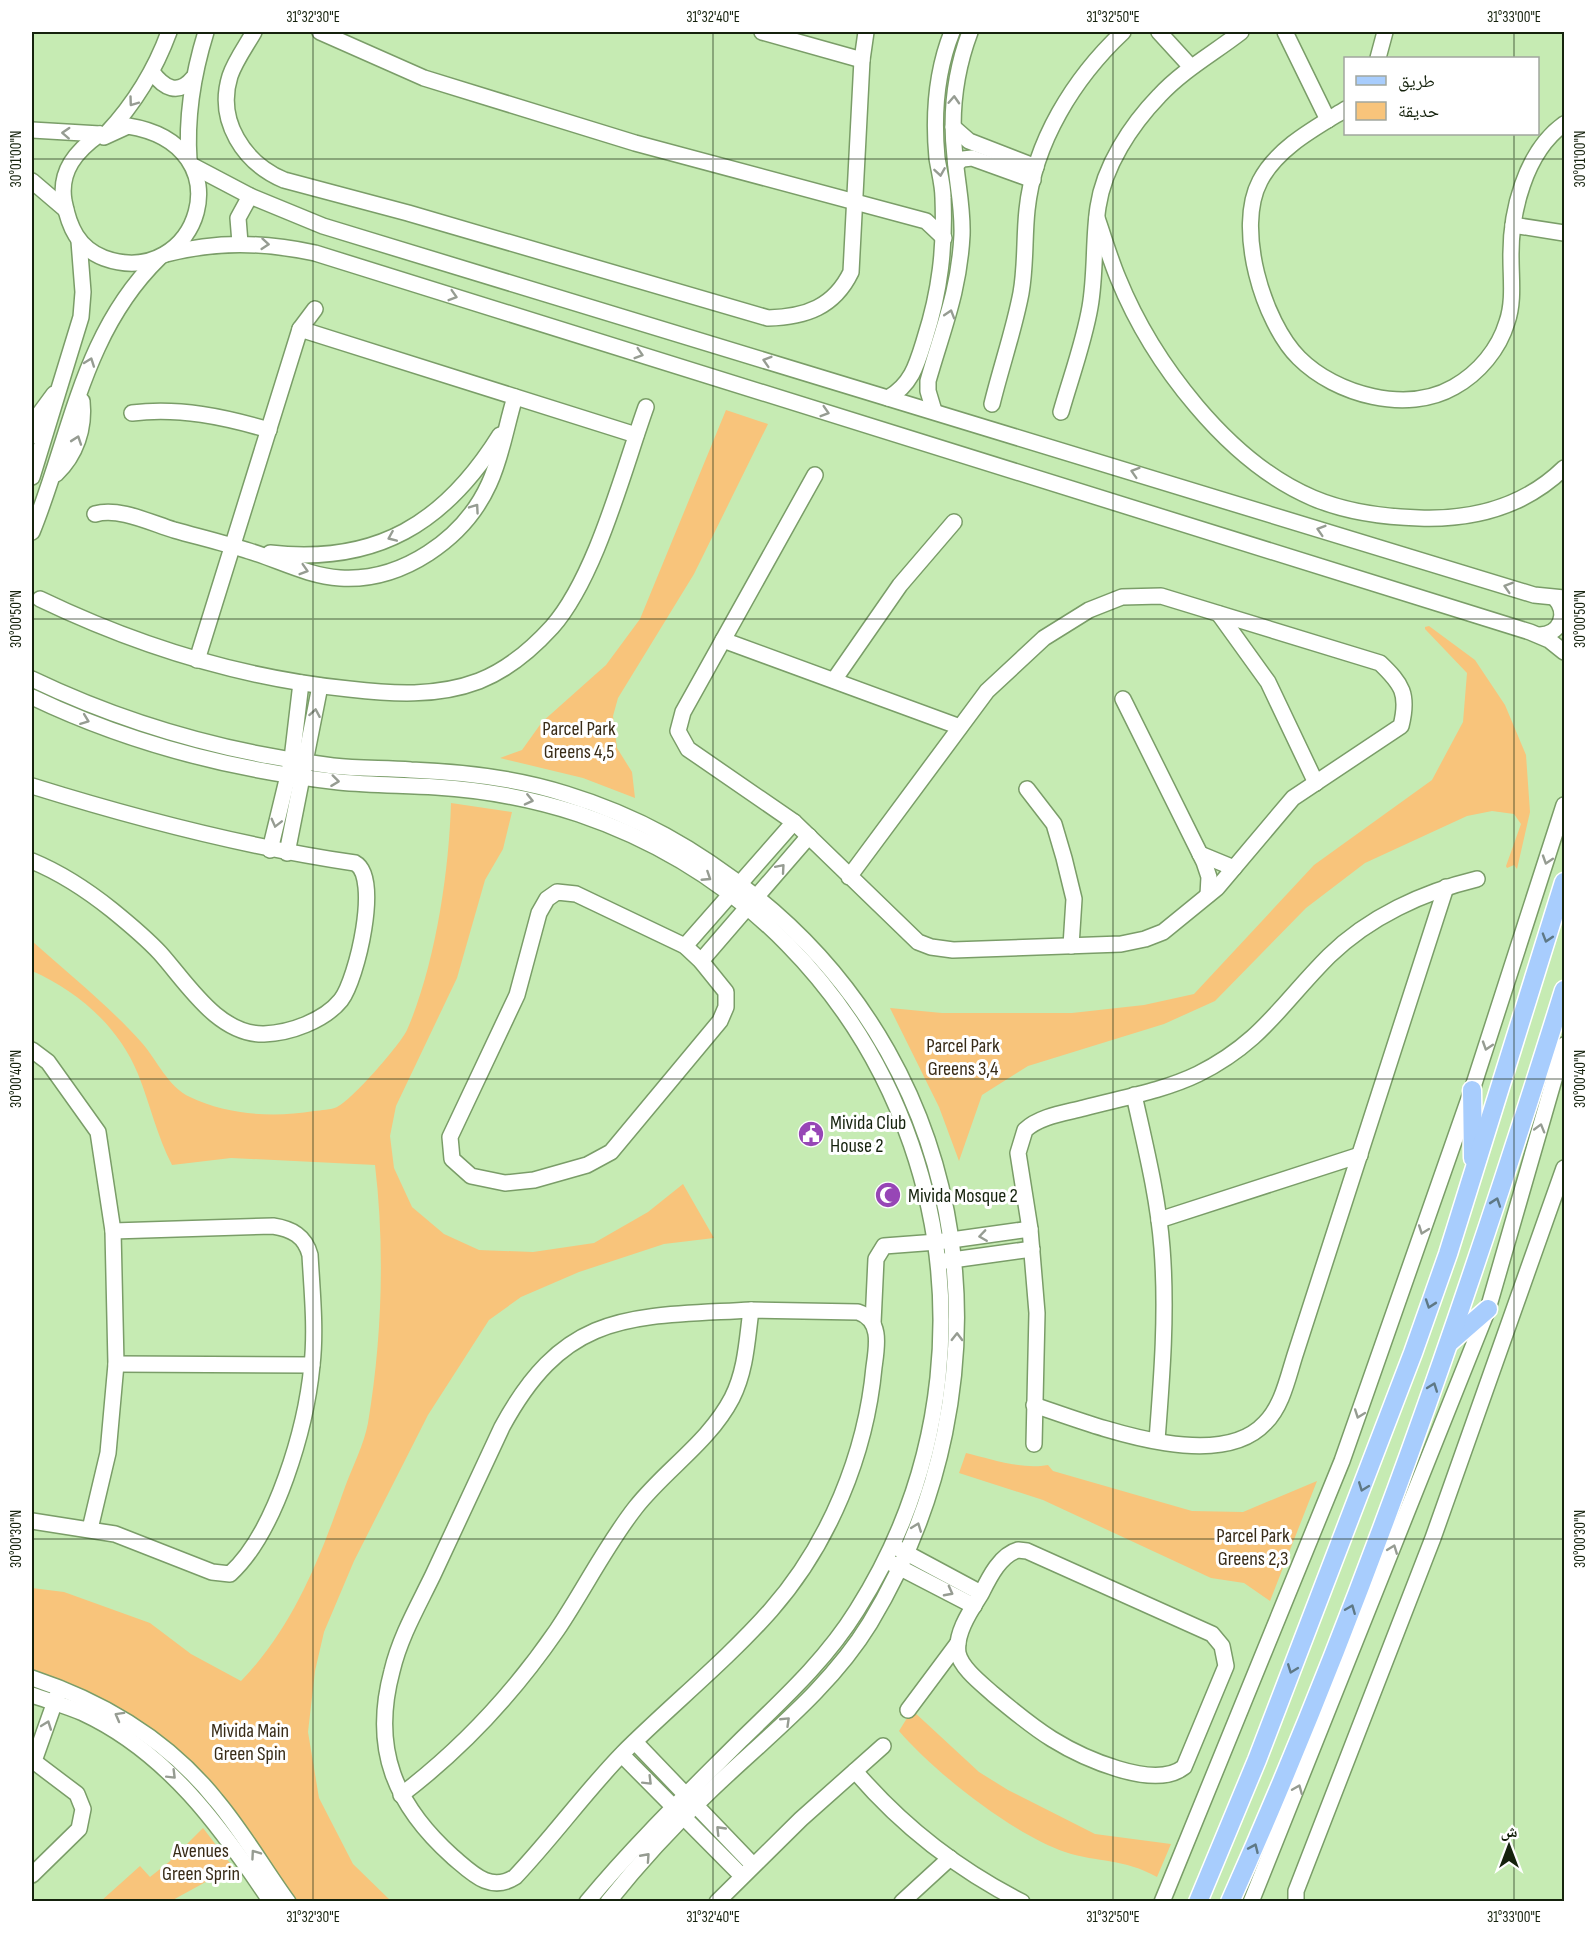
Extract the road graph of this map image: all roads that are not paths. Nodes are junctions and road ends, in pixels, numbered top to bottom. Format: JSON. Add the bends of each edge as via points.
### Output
{"nodes":[{"id":1,"x":169,"y":32,"type":"edge"},
{"id":2,"x":206,"y":32,"type":"edge"},
{"id":3,"x":254,"y":32,"type":"edge"},
{"id":4,"x":320,"y":32,"type":"edge"},
{"id":5,"x":762,"y":32,"type":"edge"},
{"id":6,"x":866,"y":32,"type":"edge"},
{"id":7,"x":952,"y":32,"type":"edge"},
{"id":8,"x":970,"y":32,"type":"edge"},
{"id":9,"x":1123,"y":32,"type":"edge"},
{"id":10,"x":1159,"y":32,"type":"edge"},
{"id":11,"x":1242,"y":32,"type":"edge"},
{"id":12,"x":1285,"y":32,"type":"edge"},
{"id":13,"x":1385,"y":32,"type":"edge"},
{"id":14,"x":1378,"y":57,"type":"edge"},
{"id":15,"x":862,"y":60,"type":"junction"},
{"id":16,"x":1191,"y":67,"type":"junction"},
{"id":17,"x":152,"y":72,"type":"junction"},
{"id":18,"x":193,"y":78,"type":"junction"},
{"id":19,"x":1344,"y":110,"type":"edge"},
{"id":20,"x":1328,"y":120,"type":"junction"},
{"id":21,"x":1564,"y":124,"type":"edge"},
{"id":22,"x":953,"y":127,"type":"junction"},
{"id":23,"x":32,"y":130,"type":"edge"},
{"id":24,"x":102,"y":135,"type":"junction"},
{"id":25,"x":191,"y":163,"type":"junction"},
{"id":26,"x":956,"y":164,"type":"junction"},
{"id":27,"x":1034,"y":173,"type":"junction"},
{"id":28,"x":32,"y":181,"type":"edge"},
{"id":29,"x":250,"y":196,"type":"junction"},
{"id":30,"x":856,"y":203,"type":"junction"},
{"id":31,"x":66,"y":210,"type":"junction"},
{"id":32,"x":1097,"y":218,"type":"junction"},
{"id":33,"x":1513,"y":225,"type":"junction"},
{"id":34,"x":1564,"y":233,"type":"edge"},
{"id":35,"x":944,"y":238,"type":"junction"},
{"id":36,"x":79,"y":241,"type":"junction"},
{"id":37,"x":240,"y":243,"type":"junction"},
{"id":38,"x":163,"y":255,"type":"junction"},
{"id":39,"x":315,"y":309,"type":"dead end"},
{"id":40,"x":300,"y":329,"type":"junction"},
{"id":41,"x":922,"y":348,"type":"junction"},
{"id":42,"x":938,"y":353,"type":"junction"},
{"id":43,"x":60,"y":387,"type":"junction"},
{"id":44,"x":81,"y":392,"type":"junction"},
{"id":45,"x":515,"y":397,"type":"junction"},
{"id":46,"x":888,"y":398,"type":"junction"},
{"id":47,"x":55,"y":404,"type":"junction"},
{"id":48,"x":992,"y":404,"type":"dead end"},
{"id":49,"x":646,"y":407,"type":"dead end"},
{"id":50,"x":75,"y":410,"type":"junction"},
{"id":51,"x":934,"y":411,"type":"junction"},
{"id":52,"x":1061,"y":412,"type":"dead end"},
{"id":53,"x":132,"y":413,"type":"dead end"},
{"id":54,"x":506,"y":425,"type":"junction"},
{"id":55,"x":269,"y":430,"type":"junction"},
{"id":56,"x":636,"y":435,"type":"junction"},
{"id":57,"x":32,"y":436,"type":"edge"},
{"id":58,"x":1564,"y":468,"type":"edge"},
{"id":59,"x":33,"y":472,"type":"edge"},
{"id":60,"x":52,"y":474,"type":"junction"},
{"id":61,"x":815,"y":475,"type":"dead end"},
{"id":62,"x":95,"y":514,"type":"dead end"},
{"id":63,"x":954,"y":522,"type":"dead end"},
{"id":64,"x":32,"y":532,"type":"edge"},
{"id":65,"x":233,"y":547,"type":"junction"},
{"id":66,"x":249,"y":551,"type":"junction"},
{"id":67,"x":1560,"y":598,"type":"edge"},
{"id":68,"x":40,"y":599,"type":"dead end"},
{"id":69,"x":1219,"y":614,"type":"junction"},
{"id":70,"x":1540,"y":635,"type":"junction"},
{"id":71,"x":723,"y":640,"type":"junction"},
{"id":72,"x":1564,"y":652,"type":"edge"},
{"id":73,"x":196,"y":660,"type":"junction"},
{"id":74,"x":32,"y":679,"type":"edge"},
{"id":75,"x":834,"y":680,"type":"junction"},
{"id":76,"x":301,"y":682,"type":"junction"},
{"id":77,"x":320,"y":686,"type":"junction"},
{"id":78,"x":32,"y":697,"type":"edge"},
{"id":79,"x":1123,"y":699,"type":"dead end"},
{"id":80,"x":960,"y":727,"type":"junction"},
{"id":81,"x":297,"y":768,"type":"junction"},
{"id":82,"x":1316,"y":783,"type":"junction"},
{"id":83,"x":32,"y":786,"type":"edge"},
{"id":84,"x":1027,"y":789,"type":"dead end"},
{"id":85,"x":1564,"y":805,"type":"edge"},
{"id":86,"x":794,"y":822,"type":"junction"},
{"id":87,"x":809,"y":836,"type":"junction"},
{"id":88,"x":270,"y":850,"type":"junction"},
{"id":89,"x":287,"y":853,"type":"junction"},
{"id":90,"x":1200,"y":854,"type":"junction"},
{"id":91,"x":32,"y":861,"type":"edge"},
{"id":92,"x":1234,"y":868,"type":"junction"},
{"id":93,"x":849,"y":877,"type":"junction"},
{"id":94,"x":1477,"y":879,"type":"dead end"},
{"id":95,"x":1564,"y":882,"type":"edge"},
{"id":96,"x":1446,"y":887,"type":"junction"},
{"id":97,"x":736,"y":889,"type":"junction"},
{"id":98,"x":1208,"y":895,"type":"junction"},
{"id":99,"x":752,"y":902,"type":"junction"},
{"id":100,"x":685,"y":946,"type":"junction"},
{"id":101,"x":1071,"y":946,"type":"junction"},
{"id":102,"x":701,"y":961,"type":"junction"},
{"id":103,"x":1564,"y":990,"type":"edge"},
{"id":104,"x":1564,"y":1045,"type":"edge"},
{"id":105,"x":32,"y":1050,"type":"edge"},
{"id":106,"x":1472,"y":1090,"type":"junction"},
{"id":107,"x":1134,"y":1095,"type":"junction"},
{"id":108,"x":1360,"y":1155,"type":"junction"},
{"id":109,"x":1564,"y":1168,"type":"edge"},
{"id":110,"x":1473,"y":1175,"type":"junction"},
{"id":111,"x":1159,"y":1220,"type":"junction"},
{"id":112,"x":1030,"y":1229,"type":"junction"},
{"id":113,"x":113,"y":1231,"type":"junction"},
{"id":114,"x":944,"y":1241,"type":"junction"},
{"id":115,"x":1032,"y":1249,"type":"junction"},
{"id":116,"x":946,"y":1261,"type":"junction"},
{"id":117,"x":1488,"y":1309,"type":"junction"},
{"id":118,"x":751,"y":1310,"type":"junction"},
{"id":119,"x":873,"y":1323,"type":"junction"},
{"id":120,"x":1449,"y":1344,"type":"junction"},
{"id":121,"x":116,"y":1364,"type":"junction"},
{"id":122,"x":312,"y":1365,"type":"junction"},
{"id":123,"x":1034,"y":1405,"type":"junction"},
{"id":124,"x":1157,"y":1440,"type":"junction"},
{"id":125,"x":1034,"y":1444,"type":"dead end"},
{"id":126,"x":32,"y":1521,"type":"edge"},
{"id":127,"x":90,"y":1529,"type":"junction"},
{"id":128,"x":892,"y":1545,"type":"junction"},
{"id":129,"x":907,"y":1553,"type":"junction"},
{"id":130,"x":886,"y":1560,"type":"junction"},
{"id":131,"x":900,"y":1567,"type":"junction"},
{"id":132,"x":977,"y":1599,"type":"junction"},
{"id":133,"x":957,"y":1642,"type":"junction"},
{"id":134,"x":35,"y":1679,"type":"edge"},
{"id":135,"x":57,"y":1696,"type":"junction"},
{"id":136,"x":32,"y":1697,"type":"edge"},
{"id":137,"x":908,"y":1710,"type":"dead end"},
{"id":138,"x":635,"y":1742,"type":"junction"},
{"id":139,"x":883,"y":1746,"type":"dead end"},
{"id":140,"x":622,"y":1755,"type":"junction"},
{"id":141,"x":33,"y":1760,"type":"edge"},
{"id":142,"x":855,"y":1771,"type":"junction"},
{"id":143,"x":1251,"y":1772,"type":"junction"},
{"id":144,"x":1280,"y":1784,"type":"junction"},
{"id":145,"x":401,"y":1795,"type":"junction"},
{"id":146,"x":691,"y":1800,"type":"junction"},
{"id":147,"x":679,"y":1812,"type":"junction"},
{"id":148,"x":1236,"y":1812,"type":"junction"},
{"id":149,"x":1264,"y":1822,"type":"junction"},
{"id":150,"x":950,"y":1858,"type":"junction"},
{"id":151,"x":753,"y":1865,"type":"junction"},
{"id":152,"x":32,"y":1875,"type":"edge"},
{"id":153,"x":742,"y":1876,"type":"junction"},
{"id":154,"x":271,"y":1902,"type":"edge"},
{"id":155,"x":288,"y":1902,"type":"edge"},
{"id":156,"x":587,"y":1902,"type":"edge"},
{"id":157,"x":608,"y":1902,"type":"edge"},
{"id":158,"x":717,"y":1902,"type":"edge"},
{"id":159,"x":902,"y":1902,"type":"edge"},
{"id":160,"x":1022,"y":1902,"type":"edge"},
{"id":161,"x":1162,"y":1902,"type":"edge"},
{"id":162,"x":1198,"y":1902,"type":"edge"},
{"id":163,"x":1230,"y":1902,"type":"edge"},
{"id":164,"x":1251,"y":1902,"type":"edge"},
{"id":165,"x":1296,"y":1902,"type":"edge"}],
"edges":[{"from":1,"to":17,"type":"street"},
{"from":2,"to":18,"type":"street"},
{"from":3,"to":30,"type":"street","via":[[230,74],[227,110],[243,152],[266,173],[768,318],[793,317],[816,310],[843,287],[851,272]]},
{"from":4,"to":30,"type":"street","via":[[424,78],[635,143]]},
{"from":5,"to":15,"type":"street"},
{"from":6,"to":15,"type":"street"},
{"from":7,"to":35,"type":"street","one_way":true,"via":[[940,68],[937,93]]},
{"from":22,"to":8,"type":"street","one_way":true,"via":[[957,72]]},
{"from":9,"to":27,"type":"street","via":[[1068,97]]},
{"from":10,"to":16,"type":"street"},
{"from":11,"to":16,"type":"street"},
{"from":12,"to":20,"type":"street"},
{"from":13,"to":14,"type":"street"},
{"from":15,"to":30,"type":"street"},
{"from":16,"to":32,"type":"street","via":[[1159,95],[1128,135],[1107,177]]},
{"from":17,"to":18,"type":"street","via":[[158,82],[172,89],[181,88]]},
{"from":17,"to":24,"type":"street","one_way":true,"via":[[130,106]]},
{"from":18,"to":25,"type":"street","via":[[189,119]]},
{"from":19,"to":20,"type":"street"},
{"from":20,"to":33,"type":"street","via":[[1276,157],[1259,182],[1250,210],[1249,240],[1273,320],[1299,358],[1336,385],[1380,399],[1426,398],[1454,388],[1478,370],[1496,348],[1508,321]]},
{"from":21,"to":33,"type":"street","via":[[1540,149],[1526,175]]},
{"from":22,"to":26,"type":"street"},
{"from":22,"to":27,"type":"street","via":[[969,141]]},
{"from":24,"to":23,"type":"street","one_way":true},
{"from":24,"to":25,"type":"street","via":[[128,126],[152,130],[174,142]]},
{"from":24,"to":31,"type":"street","via":[[81,147],[68,165],[62,187]]},
{"from":25,"to":29,"type":"street"},
{"from":25,"to":38,"type":"street","via":[[198,185],[198,205],[181,241]]},
{"from":26,"to":27,"type":"street","via":[[972,158]]},
{"from":42,"to":26,"type":"street","one_way":true,"via":[[960,271],[961,193]]},
{"from":27,"to":48,"type":"street","via":[[1026,212],[1021,294]]},
{"from":28,"to":31,"type":"street"},
{"from":29,"to":37,"type":"street","via":[[238,218]]},
{"from":46,"to":29,"type":"street","one_way":true,"via":[[323,226]]},
{"from":30,"to":35,"type":"street","via":[[926,221]]},
{"from":31,"to":36,"type":"street","via":[[69,226]]},
{"from":32,"to":52,"type":"street","via":[[1090,308]]},
{"from":32,"to":58,"type":"street","via":[[1119,279],[1143,327],[1184,390],[1227,438],[1267,472],[1312,498],[1362,514],[1451,519],[1487,513],[1521,500]]},
{"from":33,"to":34,"type":"street"},
{"from":35,"to":41,"type":"street","via":[[935,304]]},
{"from":36,"to":38,"type":"street","via":[[97,255],[117,262],[139,263]]},
{"from":36,"to":43,"type":"street","via":[[81,317]]},
{"from":37,"to":38,"type":"street"},
{"from":37,"to":70,"type":"street","one_way":true,"via":[[315,253]]},
{"from":44,"to":38,"type":"street","one_way":true,"via":[[108,321],[140,276]]},
{"from":39,"to":40,"type":"street"},
{"from":40,"to":45,"type":"street"},
{"from":40,"to":55,"type":"street"},
{"from":41,"to":42,"type":"street"},
{"from":41,"to":46,"type":"street","via":[[906,385]]},
{"from":42,"to":51,"type":"street","via":[[928,381]]},
{"from":43,"to":47,"type":"street"},
{"from":43,"to":57,"type":"street","via":[[40,413]]},
{"from":44,"to":50,"type":"street"},
{"from":60,"to":44,"type":"street","one_way":true,"via":[[67,462],[78,441],[82,425]]},
{"from":45,"to":54,"type":"street"},
{"from":45,"to":56,"type":"street"},
{"from":46,"to":51,"type":"street"},
{"from":47,"to":50,"type":"street"},
{"from":47,"to":59,"type":"street"},
{"from":49,"to":56,"type":"street"},
{"from":50,"to":60,"type":"street"},
{"from":67,"to":51,"type":"street","one_way":true,"via":[[1534,595]]},
{"from":53,"to":55,"type":"street","via":[[185,412]]},
{"from":54,"to":66,"type":"street","one_way":true,"via":[[467,482],[431,516],[404,532],[332,554]]},
{"from":66,"to":54,"type":"street","one_way":true,"via":[[297,569],[341,578],[366,576],[413,562],[449,537],[477,506],[499,458]]},
{"from":55,"to":65,"type":"street"},
{"from":56,"to":77,"type":"street","via":[[579,586],[553,626],[520,657],[478,681],[437,690],[383,693]]},
{"from":59,"to":60,"type":"street"},
{"from":60,"to":64,"type":"street"},
{"from":61,"to":71,"type":"street"},
{"from":62,"to":65,"type":"street","via":[[124,515]]},
{"from":63,"to":75,"type":"street","via":[[900,585]]},
{"from":65,"to":66,"type":"street"},
{"from":65,"to":73,"type":"street"},
{"from":67,"to":70,"type":"street","via":[[1561,620],[1553,632]]},
{"from":68,"to":73,"type":"street","via":[[130,638]]},
{"from":69,"to":80,"type":"street","via":[[1161,596],[1122,597],[1089,610],[1044,638],[987,691]]},
{"from":69,"to":82,"type":"street","via":[[1268,682]]},
{"from":69,"to":82,"type":"street","via":[[1380,663],[1401,683],[1406,707],[1401,726]]},
{"from":70,"to":72,"type":"street"},
{"from":71,"to":75,"type":"street"},
{"from":71,"to":86,"type":"street","via":[[683,712],[678,731],[688,749]]},
{"from":73,"to":76,"type":"street"},
{"from":74,"to":81,"type":"street","via":[[138,723]]},
{"from":75,"to":80,"type":"street"},
{"from":76,"to":77,"type":"street"},
{"from":76,"to":81,"type":"street"},
{"from":81,"to":77,"type":"street","one_way":true},
{"from":78,"to":81,"type":"street","one_way":true,"via":[[155,745],[206,758]]},
{"from":79,"to":90,"type":"street"},
{"from":80,"to":93,"type":"street"},
{"from":81,"to":88,"type":"street","one_way":true},
{"from":81,"to":89,"type":"street"},
{"from":81,"to":97,"type":"street","via":[[350,783],[462,789],[541,803],[646,842]]},
{"from":82,"to":92,"type":"street","via":[[1293,798]]},
{"from":83,"to":88,"type":"street"},
{"from":84,"to":101,"type":"street","via":[[1054,824],[1064,858],[1074,899]]},
{"from":85,"to":106,"type":"street","one_way":true},
{"from":86,"to":87,"type":"street"},
{"from":86,"to":97,"type":"street"},
{"from":87,"to":93,"type":"street"},
{"from":99,"to":87,"type":"street","one_way":true},
{"from":88,"to":89,"type":"street"},
{"from":89,"to":91,"type":"street","via":[[362,867],[366,894],[364,924],[341,999],[318,1018],[264,1034],[245,1032],[222,1020],[158,951],[111,909],[62,873]]},
{"from":90,"to":92,"type":"street"},
{"from":90,"to":98,"type":"street","via":[[1209,877]]},
{"from":92,"to":98,"type":"street"},
{"from":93,"to":101,"type":"street","via":[[908,933],[931,947],[953,950]]},
{"from":94,"to":96,"type":"street"},
{"from":95,"to":110,"type":"main road","one_way":true},
{"from":96,"to":107,"type":"street","via":[[1401,906],[1352,937],[1328,957],[1276,1017],[1226,1058],[1177,1083]]},
{"from":96,"to":108,"type":"street"},
{"from":97,"to":99,"type":"street"},
{"from":97,"to":100,"type":"street"},
{"from":98,"to":101,"type":"street","via":[[1162,932],[1145,939]]},
{"from":99,"to":102,"type":"street"},
{"from":99,"to":114,"type":"street","via":[[814,972],[865,1043],[901,1114]]},
{"from":100,"to":102,"type":"street"},
{"from":100,"to":102,"type":"street","via":[[576,894],[557,891],[547,899],[518,996],[450,1137],[452,1159],[471,1176],[520,1183],[575,1169],[611,1152],[720,1021],[726,1007],[726,992]]},
{"from":120,"to":103,"type":"main road","one_way":true},
{"from":117,"to":104,"type":"street","one_way":true},
{"from":105,"to":113,"type":"street","via":[[48,1062],[98,1132]]},
{"from":106,"to":110,"type":"main road"},
{"from":106,"to":161,"type":"street","one_way":true,"via":[[1312,1540]]},
{"from":107,"to":111,"type":"street"},
{"from":107,"to":112,"type":"street","via":[[1049,1118],[1025,1130],[1018,1154]]},
{"from":108,"to":111,"type":"street"},
{"from":108,"to":124,"type":"street","via":[[1282,1394],[1270,1417],[1250,1434],[1228,1443],[1197,1446]]},
{"from":109,"to":165,"type":"street","via":[[1434,1538],[1296,1891]]},
{"from":110,"to":143,"type":"main road","one_way":true,"via":[[1378,1446]]},
{"from":111,"to":124,"type":"street","via":[[1163,1319]]},
{"from":112,"to":114,"type":"street","one_way":true},
{"from":112,"to":115,"type":"street"},
{"from":113,"to":121,"type":"street"},
{"from":113,"to":122,"type":"street","via":[[273,1226],[300,1236],[310,1256]]},
{"from":114,"to":116,"type":"street"},
{"from":114,"to":119,"type":"street","via":[[892,1244],[879,1251]]},
{"from":115,"to":116,"type":"street"},
{"from":115,"to":123,"type":"street","via":[[1037,1313]]},
{"from":116,"to":128,"type":"street","via":[[938,1392],[919,1478]]},
{"from":129,"to":116,"type":"street","one_way":true,"via":[[933,1486],[949,1419],[957,1351]]},
{"from":117,"to":120,"type":"main road"},
{"from":164,"to":117,"type":"street","one_way":true},
{"from":118,"to":119,"type":"street","via":[[858,1312]]},
{"from":118,"to":145,"type":"street","via":[[744,1369],[717,1422],[636,1507],[514,1688],[457,1749]]},
{"from":118,"to":145,"type":"street","via":[[644,1316],[606,1325],[563,1348],[528,1385],[497,1437],[392,1671],[386,1707],[387,1744]]},
{"from":119,"to":138,"type":"street","via":[[875,1359],[865,1422],[846,1483],[819,1542],[770,1612]]},
{"from":144,"to":120,"type":"main road","one_way":true,"via":[[1373,1552]]},
{"from":121,"to":122,"type":"street"},
{"from":121,"to":127,"type":"street","via":[[108,1453]]},
{"from":122,"to":127,"type":"street","via":[[298,1441],[266,1526],[246,1560],[230,1574],[212,1572],[155,1548]]},
{"from":123,"to":124,"type":"street"},
{"from":123,"to":125,"type":"street"},
{"from":126,"to":127,"type":"street"},
{"from":128,"to":129,"type":"street"},
{"from":128,"to":130,"type":"street"},
{"from":129,"to":131,"type":"street"},
{"from":129,"to":132,"type":"street"},
{"from":130,"to":131,"type":"street"},
{"from":130,"to":146,"type":"street","via":[[855,1614],[821,1659]]},
{"from":131,"to":132,"type":"street","one_way":true},
{"from":146,"to":131,"type":"street","one_way":true,"via":[[786,1720],[830,1675],[868,1626]]},
{"from":132,"to":133,"type":"street"},
{"from":132,"to":133,"type":"street","via":[[1005,1557],[1011,1552],[1027,1551],[1212,1634],[1222,1646],[1226,1666],[1184,1767],[1162,1777],[1128,1772],[1052,1740],[978,1680],[958,1655]]},
{"from":133,"to":137,"type":"street"},
{"from":134,"to":135,"type":"street"},
{"from":134,"to":136,"type":"street"},
{"from":135,"to":136,"type":"street"},
{"from":141,"to":135,"type":"street","one_way":true},
{"from":135,"to":154,"type":"street","one_way":true,"via":[[162,1765],[210,1817]]},
{"from":155,"to":135,"type":"street","one_way":true,"via":[[218,1802],[168,1751],[127,1720]]},
{"from":138,"to":140,"type":"street"},
{"from":138,"to":146,"type":"street"},
{"from":139,"to":142,"type":"street"},
{"from":140,"to":145,"type":"street","via":[[520,1872],[503,1882],[490,1883],[474,1875],[425,1831]]},
{"from":140,"to":147,"type":"street","one_way":true},
{"from":141,"to":152,"type":"street","via":[[76,1794],[83,1809],[79,1829]]},
{"from":142,"to":150,"type":"street","via":[[902,1821]]},
{"from":142,"to":151,"type":"street"},
{"from":143,"to":144,"type":"main road","via":[[1258,1788],[1270,1791]]},
{"from":143,"to":148,"type":"main road"},
{"from":144,"to":149,"type":"main road"},
{"from":146,"to":147,"type":"street"},
{"from":151,"to":146,"type":"street","one_way":true},
{"from":147,"to":153,"type":"street"},
{"from":147,"to":156,"type":"street"},
{"from":157,"to":147,"type":"street","one_way":true},
{"from":148,"to":149,"type":"main road","via":[[1243,1806],[1256,1807]]},
{"from":148,"to":162,"type":"main road"},
{"from":163,"to":149,"type":"main road","one_way":true},
{"from":150,"to":159,"type":"street"},
{"from":150,"to":160,"type":"street"},
{"from":151,"to":153,"type":"street"},
{"from":153,"to":158,"type":"street"}]}
